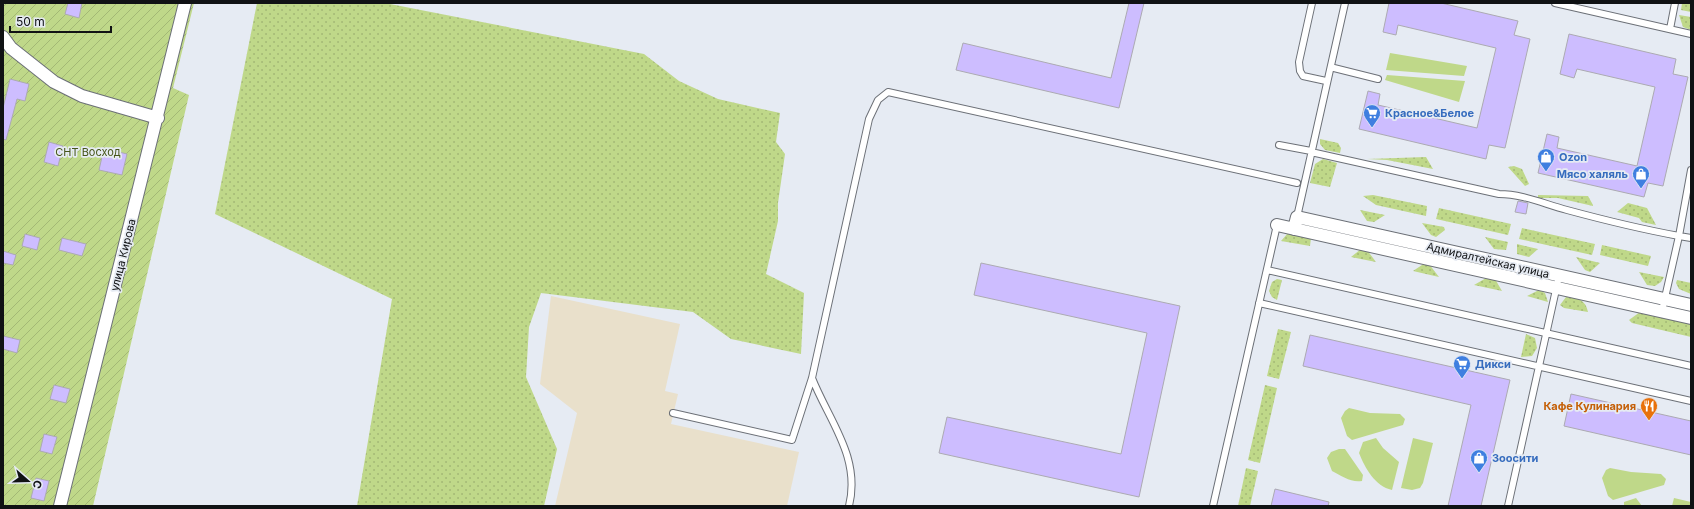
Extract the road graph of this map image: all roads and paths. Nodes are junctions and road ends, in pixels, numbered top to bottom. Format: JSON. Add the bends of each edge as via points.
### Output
{"nodes":[{"id":1,"x":185,"y":3,"type":"edge"},
{"id":2,"x":1312,"y":3,"type":"edge"},
{"id":3,"x":1345,"y":3,"type":"edge"},
{"id":4,"x":1555,"y":3,"type":"edge"},
{"id":5,"x":1675,"y":3,"type":"edge"},
{"id":6,"x":1670,"y":29,"type":"junction"},
{"id":7,"x":1691,"y":34,"type":"edge"},
{"id":8,"x":3,"y":39,"type":"edge"},
{"id":9,"x":1334,"y":68,"type":"dead end"},
{"id":10,"x":1378,"y":78,"type":"dead end"},
{"id":11,"x":1326,"y":81,"type":"junction"},
{"id":12,"x":158,"y":118,"type":"junction"},
{"id":13,"x":1279,"y":145,"type":"dead end"},
{"id":14,"x":1311,"y":152,"type":"junction"},
{"id":15,"x":1691,"y":170,"type":"edge"},
{"id":16,"x":1297,"y":183,"type":"dead end"},
{"id":17,"x":1297,"y":217,"type":"junction"},
{"id":18,"x":1277,"y":226,"type":"joint"},
{"id":19,"x":1294,"y":229,"type":"junction"},
{"id":20,"x":1679,"y":236,"type":"junction"},
{"id":21,"x":1691,"y":238,"type":"edge"},
{"id":22,"x":1266,"y":270,"type":"junction"},
{"id":23,"x":1558,"y":282,"type":"junction"},
{"id":24,"x":1665,"y":299,"type":"junction"},
{"id":25,"x":1259,"y":304,"type":"junction"},
{"id":26,"x":1691,"y":305,"type":"edge"},
{"id":27,"x":1662,"y":311,"type":"junction"},
{"id":28,"x":1691,"y":318,"type":"edge"},
{"id":29,"x":1547,"y":333,"type":"junction"},
{"id":30,"x":1691,"y":366,"type":"edge"},
{"id":31,"x":1539,"y":367,"type":"junction"},
{"id":32,"x":812,"y":378,"type":"junction"},
{"id":33,"x":1691,"y":401,"type":"edge"},
{"id":34,"x":673,"y":413,"type":"dead end"},
{"id":35,"x":60,"y":506,"type":"edge"},
{"id":36,"x":849,"y":506,"type":"edge"},
{"id":37,"x":1213,"y":506,"type":"edge"},
{"id":38,"x":1508,"y":506,"type":"edge"}],
"edges":[{"from":1,"to":12,"type":"street","name":"улица Кирова"},
{"from":2,"to":11,"type":"lane","via":[[1299,62],[1300,71],[1303,76]]},
{"from":3,"to":11,"type":"lane"},
{"from":4,"to":6,"type":"lane"},
{"from":5,"to":6,"type":"lane"},
{"from":6,"to":7,"type":"lane"},
{"from":8,"to":12,"type":"street","via":[[54,82],[82,96]]},
{"from":9,"to":10,"type":"lane"},
{"from":11,"to":14,"type":"lane"},
{"from":12,"to":35,"type":"street","name":"улица Кирова"},
{"from":13,"to":14,"type":"lane"},
{"from":14,"to":17,"type":"lane"},
{"from":14,"to":20,"type":"lane","via":[[1498,194],[1514,194],[1604,220]]},
{"from":15,"to":20,"type":"lane"},
{"from":16,"to":32,"type":"lane","via":[[888,92],[878,100],[869,119]]},
{"from":17,"to":19,"type":"street"},
{"from":17,"to":23,"type":"street","name":"Адмиралтейская улица"},
{"from":18,"to":19,"type":"street","name":"Адмиралтейская улица"},
{"from":18,"to":22,"type":"lane"},
{"from":19,"to":23,"type":"street","name":"Адмиралтейская улица"},
{"from":20,"to":21,"type":"lane"},
{"from":20,"to":24,"type":"lane"},
{"from":22,"to":25,"type":"lane"},
{"from":22,"to":29,"type":"lane"},
{"from":23,"to":24,"type":"street","name":"Адмиралтейская улица"},
{"from":23,"to":27,"type":"street","name":"Адмиралтейская улица"},
{"from":23,"to":29,"type":"lane"},
{"from":24,"to":26,"type":"street","name":"Адмиралтейская улица"},
{"from":24,"to":27,"type":"lane"},
{"from":25,"to":31,"type":"lane"},
{"from":25,"to":37,"type":"lane"},
{"from":27,"to":28,"type":"street","name":"Адмиралтейская улица"},
{"from":29,"to":30,"type":"lane"},
{"from":29,"to":31,"type":"lane"},
{"from":31,"to":33,"type":"lane"},
{"from":31,"to":38,"type":"lane"},
{"from":32,"to":34,"type":"lane","via":[[792,440]]},
{"from":32,"to":36,"type":"lane","via":[[848,456],[853,484]]}]}
